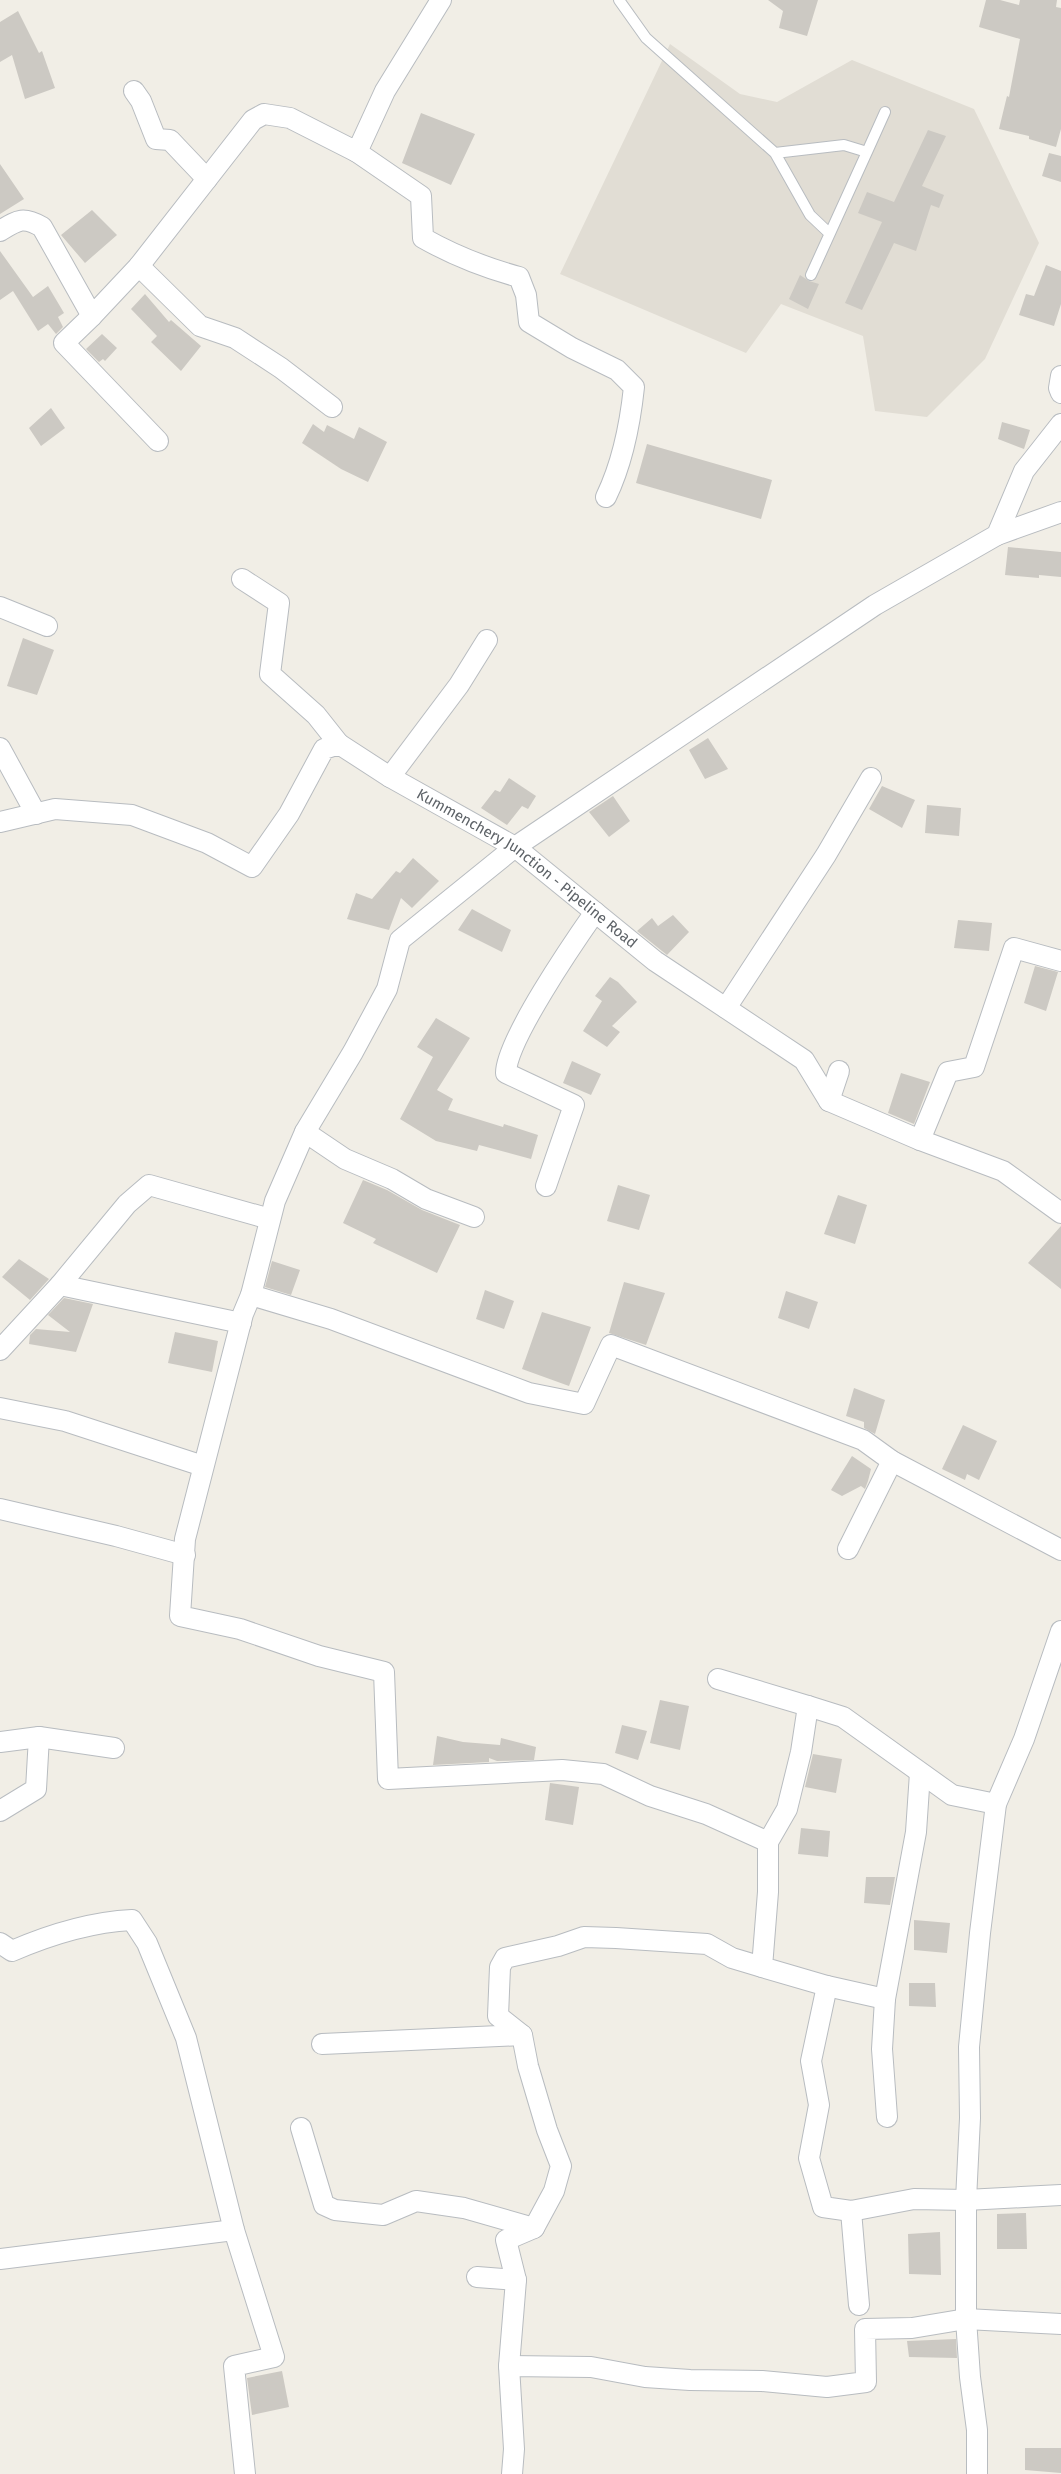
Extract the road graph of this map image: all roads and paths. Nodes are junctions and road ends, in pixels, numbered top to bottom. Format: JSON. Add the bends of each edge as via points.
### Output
{"nodes":[{"id":1,"x":440,"y":0,"type":"edge"},
{"id":2,"x":618,"y":0,"type":"edge"},
{"id":3,"x":134,"y":91,"type":"dead end"},
{"id":4,"x":885,"y":112,"type":"dead end"},
{"id":5,"x":354,"y":150,"type":"junction"},
{"id":6,"x":867,"y":152,"type":"junction"},
{"id":7,"x":775,"y":153,"type":"junction"},
{"id":8,"x":207,"y":179,"type":"junction"},
{"id":9,"x":0,"y":231,"type":"edge"},
{"id":10,"x":829,"y":233,"type":"junction"},
{"id":11,"x":139,"y":266,"type":"junction"},
{"id":12,"x":811,"y":275,"type":"dead end"},
{"id":13,"x":92,"y":316,"type":"junction"},
{"id":14,"x":1061,"y":376,"type":"edge"},
{"id":15,"x":1061,"y":393,"type":"edge"},
{"id":16,"x":332,"y":407,"type":"dead end"},
{"id":17,"x":1061,"y":424,"type":"edge"},
{"id":18,"x":158,"y":441,"type":"dead end"},
{"id":19,"x":606,"y":496,"type":"dead end"},
{"id":20,"x":1061,"y":512,"type":"edge"},
{"id":21,"x":997,"y":535,"type":"junction"},
{"id":22,"x":242,"y":579,"type":"dead end"},
{"id":23,"x":0,"y":607,"type":"edge"},
{"id":24,"x":48,"y":626,"type":"dead end"},
{"id":25,"x":487,"y":640,"type":"dead end"},
{"id":26,"x":339,"y":744,"type":"junction"},
{"id":27,"x":0,"y":748,"type":"edge"},
{"id":28,"x":390,"y":777,"type":"junction"},
{"id":29,"x":871,"y":778,"type":"dead end"},
{"id":30,"x":36,"y":814,"type":"junction"},
{"id":31,"x":0,"y":822,"type":"edge"},
{"id":32,"x":516,"y":847,"type":"junction"},
{"id":33,"x":595,"y":912,"type":"junction"},
{"id":34,"x":1061,"y":961,"type":"edge"},
{"id":35,"x":726,"y":1008,"type":"junction"},
{"id":36,"x":839,"y":1071,"type":"dead end"},
{"id":37,"x":829,"y":1101,"type":"junction"},
{"id":38,"x":305,"y":1132,"type":"junction"},
{"id":39,"x":920,"y":1140,"type":"junction"},
{"id":40,"x":546,"y":1186,"type":"dead end"},
{"id":41,"x":1061,"y":1213,"type":"edge"},
{"id":42,"x":474,"y":1217,"type":"dead end"},
{"id":43,"x":270,"y":1219,"type":"junction"},
{"id":44,"x":60,"y":1285,"type":"junction"},
{"id":45,"x":251,"y":1295,"type":"junction"},
{"id":46,"x":241,"y":1323,"type":"junction"},
{"id":47,"x":0,"y":1350,"type":"edge"},
{"id":48,"x":0,"y":1408,"type":"edge"},
{"id":49,"x":892,"y":1461,"type":"junction"},
{"id":50,"x":203,"y":1466,"type":"junction"},
{"id":51,"x":0,"y":1509,"type":"edge"},
{"id":52,"x":848,"y":1549,"type":"dead end"},
{"id":53,"x":1061,"y":1550,"type":"edge"},
{"id":54,"x":184,"y":1556,"type":"junction"},
{"id":55,"x":1061,"y":1630,"type":"edge"},
{"id":56,"x":1056,"y":1667,"type":"edge"},
{"id":57,"x":718,"y":1679,"type":"dead end"},
{"id":58,"x":808,"y":1706,"type":"junction"},
{"id":59,"x":39,"y":1737,"type":"junction"},
{"id":60,"x":0,"y":1742,"type":"edge"},
{"id":61,"x":114,"y":1748,"type":"dead end"},
{"id":62,"x":920,"y":1773,"type":"junction"},
{"id":63,"x":996,"y":1804,"type":"junction"},
{"id":64,"x":0,"y":1811,"type":"edge"},
{"id":65,"x":768,"y":1842,"type":"junction"},
{"id":66,"x":0,"y":1943,"type":"edge"},
{"id":67,"x":762,"y":1967,"type":"junction"},
{"id":68,"x":827,"y":1986,"type":"junction"},
{"id":69,"x":885,"y":1999,"type":"junction"},
{"id":70,"x":522,"y":2035,"type":"junction"},
{"id":71,"x":322,"y":2044,"type":"dead end"},
{"id":72,"x":887,"y":2117,"type":"dead end"},
{"id":73,"x":301,"y":2128,"type":"dead end"},
{"id":74,"x":1061,"y":2195,"type":"edge"},
{"id":75,"x":966,"y":2200,"type":"junction"},
{"id":76,"x":851,"y":2211,"type":"junction"},
{"id":77,"x":534,"y":2228,"type":"junction"},
{"id":78,"x":234,"y":2230,"type":"junction"},
{"id":79,"x":0,"y":2259,"type":"edge"},
{"id":80,"x":477,"y":2277,"type":"dead end"},
{"id":81,"x":516,"y":2280,"type":"junction"},
{"id":82,"x":859,"y":2305,"type":"dead end"},
{"id":83,"x":966,"y":2319,"type":"junction"},
{"id":84,"x":1061,"y":2324,"type":"edge"},
{"id":85,"x":509,"y":2366,"type":"junction"},
{"id":86,"x":245,"y":2474,"type":"edge"},
{"id":87,"x":512,"y":2474,"type":"edge"},
{"id":88,"x":977,"y":2474,"type":"edge"}],
"edges":[{"from":1,"to":5,"type":"street","via":[[386,91],[357,152]]},
{"from":2,"to":7,"type":"lane","via":[[646,38]]},
{"from":3,"to":8,"type":"street","via":[[156,139],[170,140]]},
{"from":4,"to":6,"type":"lane"},
{"from":5,"to":8,"type":"street","via":[[290,118],[264,114],[254,120]]},
{"from":5,"to":19,"type":"street","via":[[420,196],[424,238],[494,270],[519,277],[526,295],[528,322],[617,370],[634,387],[619,468]]},
{"from":6,"to":7,"type":"lane","via":[[844,146]]},
{"from":6,"to":10,"type":"lane"},
{"from":7,"to":10,"type":"lane","via":[[810,215]]},
{"from":8,"to":11,"type":"street"},
{"from":9,"to":13,"type":"street","via":[[17,220],[31,221],[42,227]]},
{"from":10,"to":12,"type":"lane"},
{"from":11,"to":13,"type":"street"},
{"from":11,"to":16,"type":"street","via":[[200,326],[235,338]]},
{"from":13,"to":18,"type":"street","via":[[64,343]]},
{"from":14,"to":15,"type":"street"},
{"from":17,"to":21,"type":"street","via":[[1024,471]]},
{"from":20,"to":21,"type":"street"},
{"from":21,"to":32,"type":"street","via":[[875,605]]},
{"from":22,"to":26,"type":"street","name":"Kummenchery Junction - Pipeline Road","via":[[279,603],[270,674],[316,715]]},
{"from":23,"to":24,"type":"street"},
{"from":25,"to":28,"type":"street","via":[[459,684]]},
{"from":26,"to":28,"type":"street","name":"Kummenchery Junction - Pipeline Road"},
{"from":26,"to":30,"type":"street","via":[[324,749],[289,814],[252,866],[207,843],[132,815],[55,809]]},
{"from":27,"to":30,"type":"street"},
{"from":28,"to":32,"type":"street","name":"Kummenchery Junction - Pipeline Road"},
{"from":29,"to":35,"type":"street","via":[[826,855]]},
{"from":30,"to":31,"type":"street"},
{"from":32,"to":33,"type":"street","name":"Kummenchery Junction - Pipeline Road"},
{"from":32,"to":38,"type":"street","via":[[400,940],[387,989]]},
{"from":33,"to":35,"type":"street","name":"Kummenchery Junction - Pipeline Road","via":[[655,961]]},
{"from":33,"to":40,"type":"street","via":[[516,1039],[506,1066],[506,1073],[574,1106]]},
{"from":34,"to":39,"type":"street","via":[[1014,948],[974,1067],[948,1072]]},
{"from":35,"to":37,"type":"street","name":"Kummenchery Junction - Pipeline Road","via":[[804,1060]]},
{"from":36,"to":37,"type":"street"},
{"from":37,"to":39,"type":"street"},
{"from":38,"to":42,"type":"street","via":[[345,1159],[392,1179],[426,1199]]},
{"from":38,"to":43,"type":"street"},
{"from":39,"to":41,"type":"street","via":[[1003,1172]]},
{"from":43,"to":44,"type":"street","via":[[149,1185],[127,1204]]},
{"from":43,"to":45,"type":"street"},
{"from":44,"to":46,"type":"street"},
{"from":44,"to":47,"type":"street"},
{"from":45,"to":46,"type":"street"},
{"from":45,"to":49,"type":"street","via":[[331,1320],[529,1393],[584,1404],[611,1345],[835,1427],[863,1440]]},
{"from":46,"to":50,"type":"street"},
{"from":48,"to":50,"type":"street","via":[[64,1421]]},
{"from":49,"to":52,"type":"street"},
{"from":49,"to":53,"type":"street"},
{"from":50,"to":54,"type":"street","via":[[185,1538]]},
{"from":51,"to":54,"type":"street","via":[[116,1536]]},
{"from":54,"to":65,"type":"street","via":[[180,1616],[240,1629],[319,1656],[384,1672],[388,1780],[562,1770],[603,1774]]},
{"from":55,"to":56,"type":"street"},
{"from":56,"to":63,"type":"street"},
{"from":57,"to":58,"type":"street"},
{"from":58,"to":62,"type":"street","via":[[843,1717]]},
{"from":58,"to":65,"type":"street","via":[[786,1809]]},
{"from":59,"to":60,"type":"street"},
{"from":59,"to":61,"type":"street"},
{"from":59,"to":64,"type":"street","via":[[36,1789]]},
{"from":62,"to":63,"type":"street","via":[[952,1795]]},
{"from":62,"to":69,"type":"street","via":[[916,1832]]},
{"from":63,"to":75,"type":"street","via":[[969,2047]]},
{"from":65,"to":67,"type":"street"},
{"from":66,"to":78,"type":"street","via":[[12,1951],[43,1937],[132,1920],[147,1943],[186,2038]]},
{"from":67,"to":68,"type":"street"},
{"from":67,"to":70,"type":"street","via":[[732,1958],[708,1944],[616,1938],[584,1937],[511,1956],[505,1958],[500,1966],[498,2016]]},
{"from":68,"to":69,"type":"street"},
{"from":68,"to":76,"type":"street","via":[[811,2061],[819,2105],[809,2158],[823,2207]]},
{"from":69,"to":72,"type":"street","via":[[882,2049]]},
{"from":70,"to":71,"type":"street"},
{"from":70,"to":77,"type":"street","via":[[547,2130],[561,2166],[554,2191]]},
{"from":73,"to":77,"type":"street","via":[[324,2205],[383,2215],[416,2201],[464,2208]]},
{"from":74,"to":75,"type":"street"},
{"from":75,"to":76,"type":"street","via":[[914,2199]]},
{"from":75,"to":83,"type":"street"},
{"from":76,"to":82,"type":"street"},
{"from":77,"to":81,"type":"street","via":[[506,2240]]},
{"from":78,"to":79,"type":"street"},
{"from":78,"to":86,"type":"street","via":[[274,2357],[234,2366]]},
{"from":80,"to":81,"type":"street"},
{"from":81,"to":85,"type":"street"},
{"from":83,"to":84,"type":"street"},
{"from":83,"to":85,"type":"street","via":[[912,2328],[865,2329],[866,2382],[827,2387],[645,2377],[591,2367]]},
{"from":83,"to":88,"type":"street","via":[[977,2430]]},
{"from":85,"to":87,"type":"street","via":[[514,2449]]}]}
